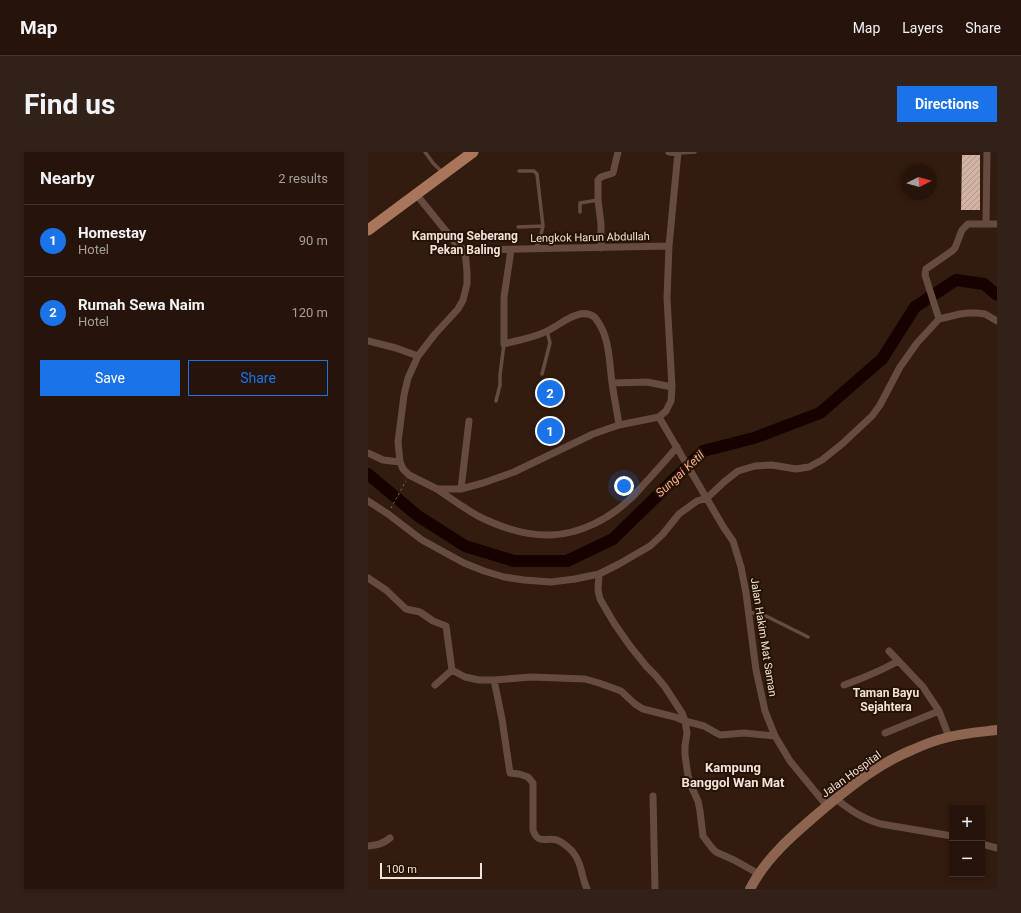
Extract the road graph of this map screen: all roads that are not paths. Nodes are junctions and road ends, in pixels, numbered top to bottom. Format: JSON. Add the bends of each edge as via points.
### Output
{"nodes":[{"id":1,"x":426,"y":152,"type":"edge"},
{"id":2,"x":473,"y":152,"type":"edge"},
{"id":3,"x":618,"y":152,"type":"edge"},
{"id":4,"x":669,"y":152,"type":"edge"},
{"id":5,"x":695,"y":152,"type":"edge"},
{"id":6,"x":987,"y":152,"type":"edge"},
{"id":7,"x":678,"y":153,"type":"edge"},
{"id":8,"x":519,"y":171,"type":"dead end"},
{"id":9,"x":444,"y":174,"type":"junction"},
{"id":10,"x":416,"y":194,"type":"junction"},
{"id":11,"x":598,"y":200,"type":"junction"},
{"id":12,"x":580,"y":212,"type":"dead end"},
{"id":13,"x":986,"y":224,"type":"junction"},
{"id":14,"x":997,"y":224,"type":"edge"},
{"id":15,"x":543,"y":226,"type":"junction"},
{"id":16,"x":518,"y":227,"type":"dead end"},
{"id":17,"x":368,"y":230,"type":"edge"},
{"id":18,"x":669,"y":246,"type":"junction"},
{"id":19,"x":601,"y":248,"type":"junction"},
{"id":20,"x":533,"y":249,"type":"junction"},
{"id":21,"x":465,"y":250,"type":"junction"},
{"id":22,"x":511,"y":250,"type":"junction"},
{"id":23,"x":938,"y":316,"type":"junction"},
{"id":24,"x":997,"y":321,"type":"edge"},
{"id":25,"x":547,"y":331,"type":"junction"},
{"id":26,"x":368,"y":341,"type":"edge"},
{"id":27,"x":504,"y":344,"type":"junction"},
{"id":28,"x":418,"y":356,"type":"junction"},
{"id":29,"x":542,"y":374,"type":"dead end"},
{"id":30,"x":612,"y":383,"type":"junction"},
{"id":31,"x":672,"y":387,"type":"junction"},
{"id":32,"x":496,"y":401,"type":"dead end"},
{"id":33,"x":659,"y":417,"type":"junction"},
{"id":34,"x":469,"y":421,"type":"dead end"},
{"id":35,"x":619,"y":425,"type":"junction"},
{"id":36,"x":677,"y":447,"type":"junction"},
{"id":37,"x":368,"y":453,"type":"edge"},
{"id":38,"x":400,"y":462,"type":"junction"},
{"id":39,"x":437,"y":489,"type":"junction"},
{"id":40,"x":461,"y":489,"type":"junction"},
{"id":41,"x":707,"y":498,"type":"junction"},
{"id":42,"x":368,"y":501,"type":"edge"},
{"id":43,"x":599,"y":574,"type":"junction"},
{"id":44,"x":368,"y":578,"type":"edge"},
{"id":45,"x":748,"y":612,"type":"junction"},
{"id":46,"x":808,"y":637,"type":"dead end"},
{"id":47,"x":889,"y":651,"type":"dead end"},
{"id":48,"x":898,"y":660,"type":"junction"},
{"id":49,"x":452,"y":670,"type":"junction"},
{"id":50,"x":494,"y":680,"type":"junction"},
{"id":51,"x":435,"y":685,"type":"dead end"},
{"id":52,"x":844,"y":685,"type":"dead end"},
{"id":53,"x":939,"y":711,"type":"junction"},
{"id":54,"x":685,"y":721,"type":"junction"},
{"id":55,"x":997,"y":730,"type":"edge"},
{"id":56,"x":885,"y":733,"type":"dead end"},
{"id":57,"x":775,"y":736,"type":"junction"},
{"id":58,"x":949,"y":737,"type":"junction"},
{"id":59,"x":653,"y":796,"type":"dead end"},
{"id":60,"x":836,"y":799,"type":"junction"},
{"id":61,"x":827,"y":806,"type":"junction"},
{"id":62,"x":949,"y":835,"type":"edge"},
{"id":63,"x":390,"y":838,"type":"dead end"},
{"id":64,"x":985,"y":845,"type":"edge"},
{"id":65,"x":368,"y":846,"type":"edge"},
{"id":66,"x":997,"y":848,"type":"edge"},
{"id":67,"x":759,"y":874,"type":"junction"},
{"id":68,"x":587,"y":889,"type":"edge"},
{"id":69,"x":655,"y":889,"type":"edge"},
{"id":70,"x":750,"y":889,"type":"edge"}],
"edges":[{"from":1,"to":9,"type":"lane"},
{"from":2,"to":9,"type":"main road"},
{"from":3,"to":11,"type":"street","via":[[613,174],[598,180]]},
{"from":4,"to":7,"type":"street"},
{"from":5,"to":7,"type":"lane"},
{"from":6,"to":13,"type":"street"},
{"from":7,"to":18,"type":"street"},
{"from":8,"to":15,"type":"lane","via":[[534,171],[537,174]]},
{"from":9,"to":10,"type":"main road"},
{"from":10,"to":17,"type":"main road"},
{"from":10,"to":21,"type":"street","via":[[458,246]]},
{"from":11,"to":12,"type":"lane","via":[[580,203]]},
{"from":11,"to":19,"type":"street"},
{"from":13,"to":14,"type":"street"},
{"from":13,"to":23,"type":"street","via":[[968,224],[962,230],[955,248],[926,269],[925,275]]},
{"from":15,"to":16,"type":"lane"},
{"from":15,"to":20,"type":"lane","via":[[539,243]]},
{"from":18,"to":19,"type":"street","name":"Lengkok Harun Abdullah"},
{"from":18,"to":31,"type":"street","via":[[667,298]]},
{"from":19,"to":20,"type":"street","name":"Lengkok Harun Abdullah"},
{"from":20,"to":22,"type":"street","name":"Lengkok Harun Abdullah"},
{"from":21,"to":22,"type":"street","name":"Lengkok Harun Abdullah"},
{"from":21,"to":28,"type":"street","via":[[467,284],[463,300]]},
{"from":22,"to":27,"type":"street","via":[[504,297]]},
{"from":23,"to":24,"type":"street","via":[[985,314]]},
{"from":23,"to":41,"type":"street","via":[[904,361],[872,416],[822,460],[809,467],[796,469],[772,465],[738,471]]},
{"from":25,"to":27,"type":"street"},
{"from":25,"to":29,"type":"lane","via":[[550,343]]},
{"from":25,"to":30,"type":"street","via":[[579,314],[596,318],[609,350]]},
{"from":26,"to":28,"type":"street"},
{"from":27,"to":32,"type":"lane"},
{"from":28,"to":38,"type":"street","via":[[404,395],[398,442]]},
{"from":30,"to":31,"type":"street","via":[[647,382]]},
{"from":30,"to":35,"type":"street"},
{"from":31,"to":33,"type":"street","via":[[671,401]]},
{"from":33,"to":35,"type":"street"},
{"from":33,"to":36,"type":"street","name":"Jalan Hakim Mat Saman"},
{"from":34,"to":40,"type":"street"},
{"from":35,"to":40,"type":"street","via":[[593,434],[514,472]]},
{"from":36,"to":39,"type":"street","via":[[631,499],[596,523],[571,533],[543,535],[504,527],[478,516]]},
{"from":36,"to":41,"type":"street","name":"Jalan Hakim Mat Saman"},
{"from":37,"to":38,"type":"street","via":[[383,460]]},
{"from":38,"to":39,"type":"street","via":[[409,475]]},
{"from":39,"to":40,"type":"street"},
{"from":41,"to":43,"type":"street","via":[[697,501],[679,514],[650,546]]},
{"from":41,"to":45,"type":"street","name":"Jalan Hakim Mat Saman","via":[[733,541],[742,573]]},
{"from":42,"to":43,"type":"street","via":[[422,540],[484,571],[504,577],[551,582]]},
{"from":43,"to":54,"type":"street","via":[[600,600],[630,646],[665,687]]},
{"from":44,"to":49,"type":"street","via":[[386,590],[406,609],[420,612],[446,626]]},
{"from":45,"to":46,"type":"lane","via":[[766,616]]},
{"from":45,"to":57,"type":"street","name":"Jalan Hakim Mat Saman","via":[[760,691]]},
{"from":47,"to":48,"type":"street"},
{"from":48,"to":52,"type":"street","via":[[869,676]]},
{"from":48,"to":53,"type":"street","via":[[923,687]]},
{"from":49,"to":50,"type":"street","via":[[479,680]]},
{"from":49,"to":51,"type":"street"},
{"from":50,"to":54,"type":"street","via":[[585,679],[621,691],[643,709]]},
{"from":50,"to":68,"type":"street","via":[[510,773],[528,777],[533,783],[535,836],[539,839],[557,840],[571,850],[577,858]]},
{"from":53,"to":56,"type":"street"},
{"from":53,"to":58,"type":"street"},
{"from":54,"to":57,"type":"street","via":[[704,726],[720,735],[744,733]]},
{"from":54,"to":67,"type":"street","via":[[686,764],[698,801],[704,836],[716,852]]},
{"from":55,"to":58,"type":"main road","name":"Jalan Hospital"},
{"from":57,"to":61,"type":"street","name":"Jalan Hakim Mat Saman","via":[[790,761]]},
{"from":58,"to":60,"type":"main road","name":"Jalan Hospital","via":[[890,760]]},
{"from":59,"to":69,"type":"street"},
{"from":60,"to":61,"type":"main road","name":"Jalan Hospital"},
{"from":60,"to":62,"type":"street","via":[[871,821]]},
{"from":61,"to":67,"type":"main road","name":"Jalan Hospital","via":[[769,859]]},
{"from":63,"to":65,"type":"street","via":[[376,846]]},
{"from":64,"to":66,"type":"street"},
{"from":67,"to":70,"type":"main road","name":"Jalan Hospital"}]}
